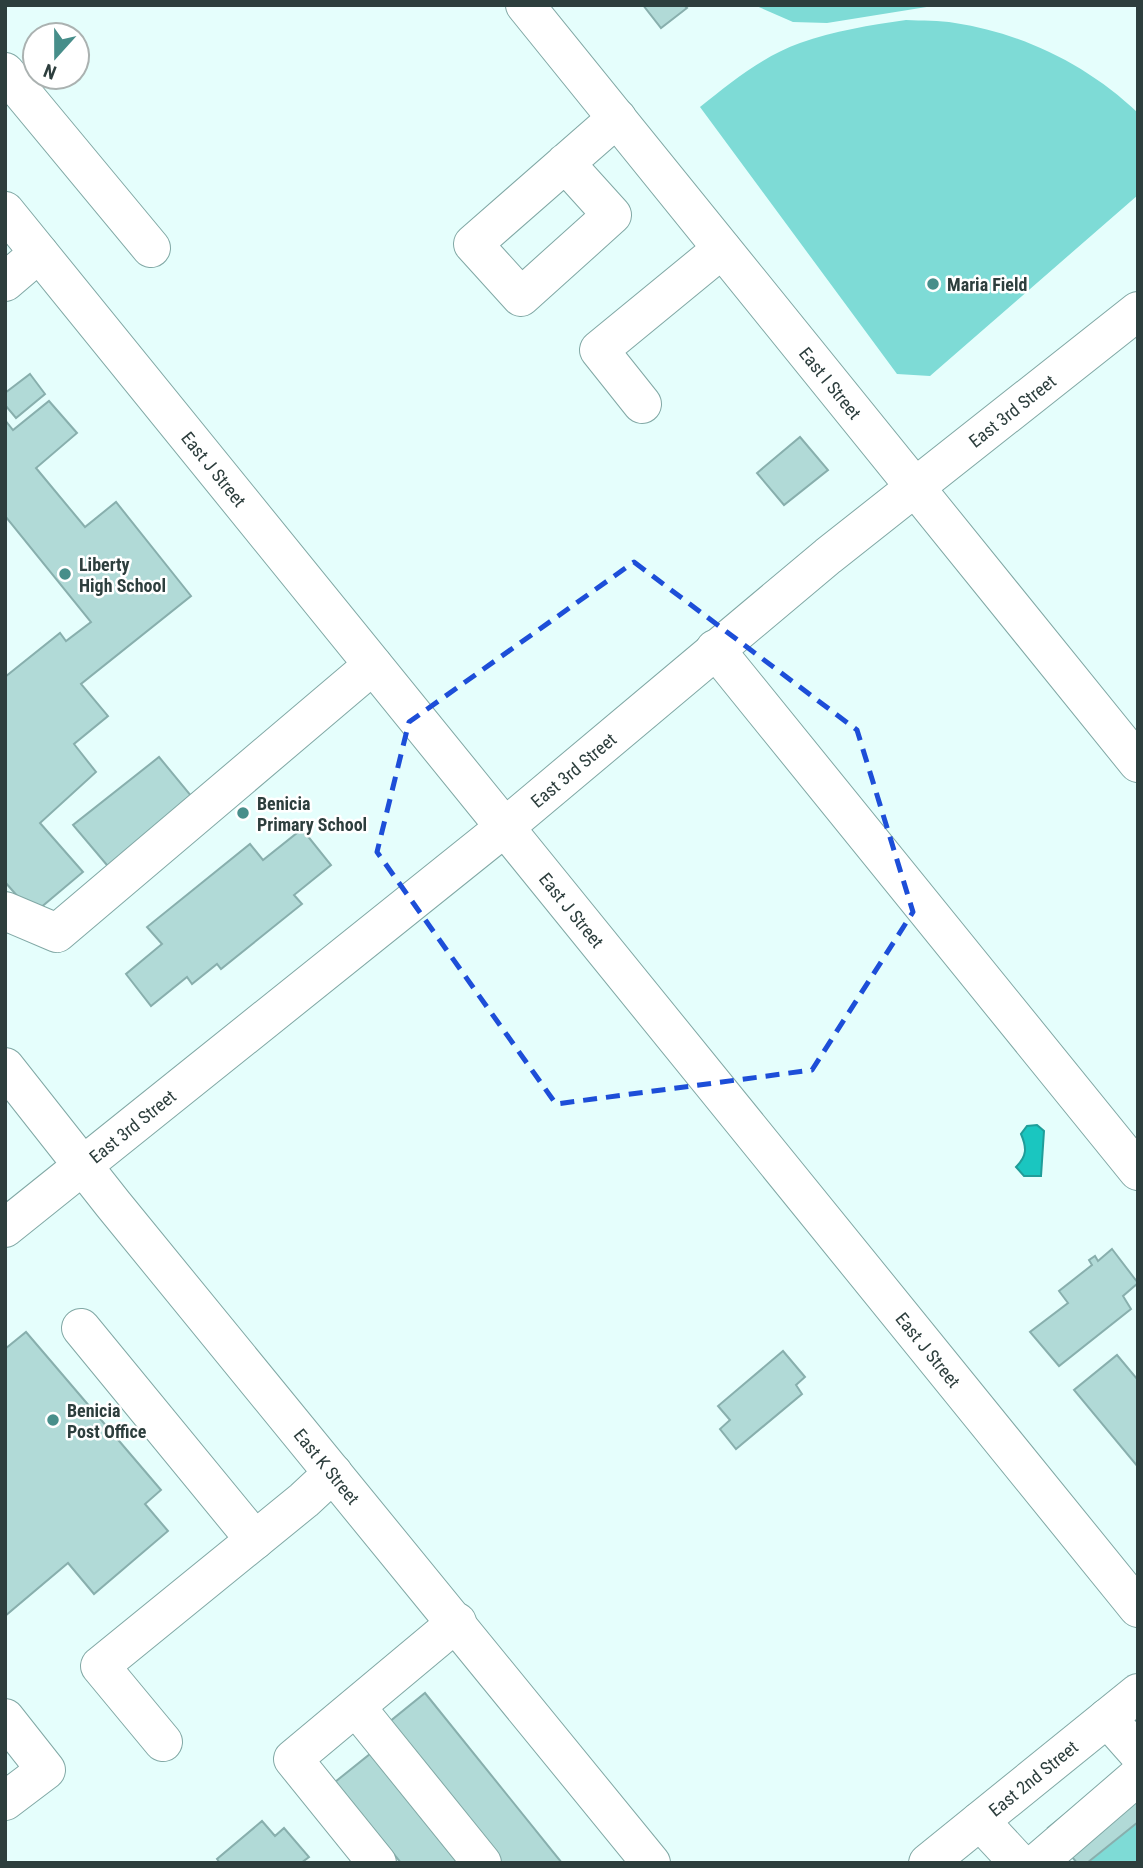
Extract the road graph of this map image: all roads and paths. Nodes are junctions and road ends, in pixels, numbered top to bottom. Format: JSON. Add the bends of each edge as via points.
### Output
{"nodes":[{"id":1,"x":525,"y":5,"type":"edge"},
{"id":2,"x":5,"y":72,"type":"edge"},
{"id":3,"x":617,"y":118,"type":"junction"},
{"id":4,"x":565,"y":163,"type":"dead end"},
{"id":5,"x":5,"y":211,"type":"edge"},
{"id":6,"x":150,"y":248,"type":"dead end"},
{"id":7,"x":722,"y":249,"type":"junction"},
{"id":8,"x":39,"y":253,"type":"junction"},
{"id":9,"x":5,"y":282,"type":"edge"},
{"id":10,"x":1138,"y":311,"type":"edge"},
{"id":11,"x":642,"y":404,"type":"dead end"},
{"id":12,"x":915,"y":487,"type":"junction"},
{"id":13,"x":715,"y":649,"type":"junction"},
{"id":14,"x":373,"y":665,"type":"junction"},
{"id":15,"x":1138,"y":763,"type":"edge"},
{"id":16,"x":505,"y":827,"type":"junction"},
{"id":17,"x":5,"y":911,"type":"edge"},
{"id":18,"x":5,"y":1067,"type":"edge"},
{"id":19,"x":83,"y":1164,"type":"junction"},
{"id":20,"x":1138,"y":1171,"type":"edge"},
{"id":21,"x":5,"y":1228,"type":"edge"},
{"id":22,"x":81,"y":1328,"type":"dead end"},
{"id":23,"x":333,"y":1473,"type":"junction"},
{"id":24,"x":255,"y":1540,"type":"junction"},
{"id":25,"x":1138,"y":1608,"type":"edge"},
{"id":26,"x":457,"y":1622,"type":"junction"},
{"id":27,"x":1138,"y":1693,"type":"edge"},
{"id":28,"x":356,"y":1707,"type":"junction"},
{"id":29,"x":5,"y":1718,"type":"edge"},
{"id":30,"x":1107,"y":1718,"type":"junction"},
{"id":31,"x":163,"y":1742,"type":"dead end"},
{"id":32,"x":1138,"y":1753,"type":"edge"},
{"id":33,"x":1138,"y":1776,"type":"edge"},
{"id":34,"x":5,"y":1801,"type":"edge"},
{"id":35,"x":980,"y":1821,"type":"junction"},
{"id":36,"x":377,"y":1863,"type":"edge"},
{"id":37,"x":482,"y":1863,"type":"edge"},
{"id":38,"x":651,"y":1863,"type":"edge"},
{"id":39,"x":928,"y":1863,"type":"edge"},
{"id":40,"x":1019,"y":1863,"type":"edge"},
{"id":41,"x":1037,"y":1863,"type":"edge"}],
"edges":[{"from":1,"to":3,"type":"street","name":"East I Street"},
{"from":2,"to":6,"type":"street"},
{"from":3,"to":4,"type":"street"},
{"from":3,"to":7,"type":"street","name":"East I Street"},
{"from":5,"to":8,"type":"street","name":"East J Street"},
{"from":7,"to":11,"type":"street","via":[[599,351]]},
{"from":7,"to":12,"type":"street","name":"East I Street"},
{"from":8,"to":9,"type":"street"},
{"from":8,"to":14,"type":"street","name":"East J Street"},
{"from":10,"to":12,"type":"street","name":"East 3rd Street"},
{"from":12,"to":13,"type":"street","name":"East 3rd Street"},
{"from":12,"to":15,"type":"street","name":"East I Street"},
{"from":13,"to":16,"type":"street","name":"East 3rd Street"},
{"from":13,"to":20,"type":"street"},
{"from":14,"to":16,"type":"street","name":"East J Street"},
{"from":14,"to":17,"type":"street","via":[[57,933]]},
{"from":16,"to":19,"type":"street","name":"East 3rd Street"},
{"from":16,"to":25,"type":"street","name":"East J Street"},
{"from":18,"to":19,"type":"street","name":"East K Street"},
{"from":19,"to":21,"type":"street","name":"East 3rd Street"},
{"from":19,"to":23,"type":"street","name":"East K Street"},
{"from":22,"to":24,"type":"street"},
{"from":23,"to":24,"type":"street"},
{"from":23,"to":26,"type":"street","name":"East K Street"},
{"from":24,"to":31,"type":"street","via":[[100,1666]]},
{"from":26,"to":28,"type":"street"},
{"from":26,"to":38,"type":"street","name":"East K Street"},
{"from":27,"to":30,"type":"street","name":"East 2nd Street"},
{"from":28,"to":36,"type":"street","via":[[293,1759]]},
{"from":28,"to":37,"type":"street"},
{"from":29,"to":34,"type":"street","via":[[46,1770]]},
{"from":30,"to":32,"type":"street"},
{"from":30,"to":35,"type":"street","name":"East 2nd Street"},
{"from":33,"to":41,"type":"street"},
{"from":35,"to":39,"type":"street","name":"East 2nd Street"},
{"from":35,"to":40,"type":"street"}]}
